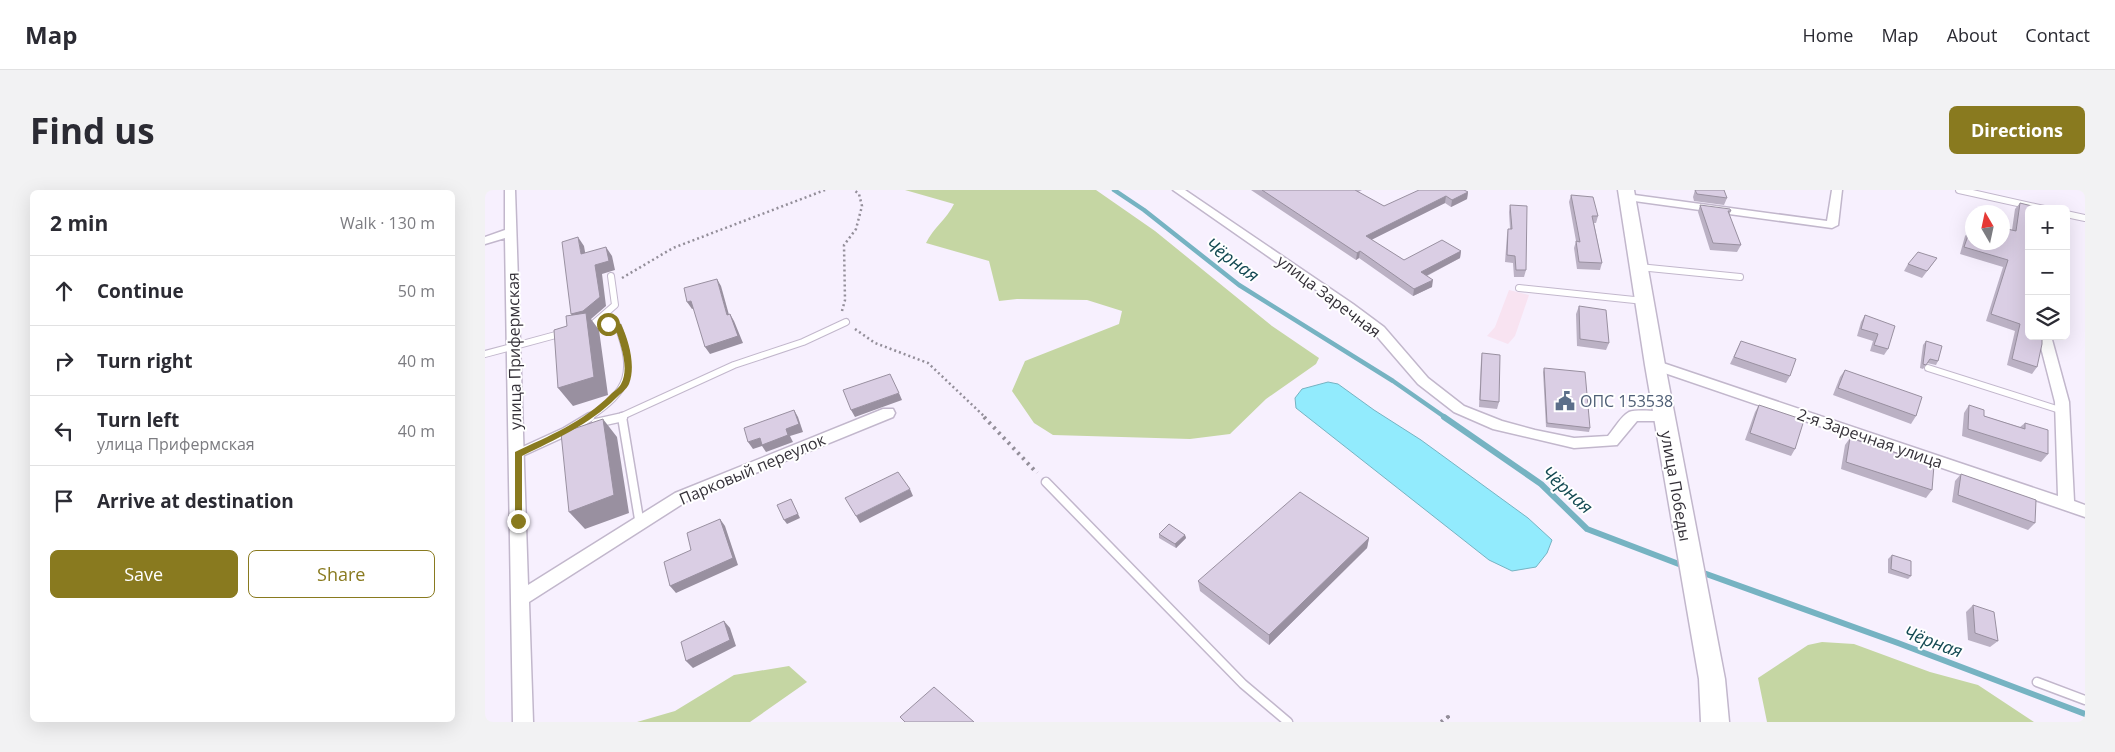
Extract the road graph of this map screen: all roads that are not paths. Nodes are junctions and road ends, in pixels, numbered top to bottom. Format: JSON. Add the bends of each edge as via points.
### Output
{"nodes":[{"id":1,"x":511,"y":190,"type":"edge"},
{"id":2,"x":1179,"y":190,"type":"edge"},
{"id":3,"x":1837,"y":190,"type":"edge"},
{"id":4,"x":1959,"y":190,"type":"edge"},
{"id":5,"x":1626,"y":193,"type":"edge"},
{"id":6,"x":2026,"y":205,"type":"edge"},
{"id":7,"x":2070,"y":215,"type":"edge"},
{"id":8,"x":2085,"y":218,"type":"edge"},
{"id":9,"x":511,"y":232,"type":"junction"},
{"id":10,"x":485,"y":241,"type":"edge"},
{"id":11,"x":1639,"y":267,"type":"junction"},
{"id":12,"x":611,"y":276,"type":"dead end"},
{"id":13,"x":1740,"y":277,"type":"dead end"},
{"id":14,"x":1519,"y":288,"type":"dead end"},
{"id":15,"x":1645,"y":301,"type":"junction"},
{"id":16,"x":846,"y":322,"type":"road end"},
{"id":17,"x":592,"y":325,"type":"junction"},
{"id":18,"x":2045,"y":340,"type":"edge"},
{"id":19,"x":514,"y":346,"type":"junction"},
{"id":20,"x":485,"y":354,"type":"edge"},
{"id":21,"x":1655,"y":365,"type":"junction"},
{"id":22,"x":1928,"y":368,"type":"edge"},
{"id":23,"x":2063,"y":411,"type":"junction"},
{"id":24,"x":888,"y":412,"type":"dead end"},
{"id":25,"x":622,"y":417,"type":"junction"},
{"id":26,"x":1664,"y":417,"type":"junction"},
{"id":27,"x":574,"y":427,"type":"junction"},
{"id":28,"x":517,"y":454,"type":"junction"},
{"id":29,"x":1046,"y":482,"type":"road end"},
{"id":30,"x":2066,"y":504,"type":"junction"},
{"id":31,"x":2085,"y":511,"type":"edge"},
{"id":32,"x":640,"y":524,"type":"junction"},
{"id":33,"x":520,"y":599,"type":"junction"},
{"id":34,"x":2037,"y":682,"type":"dead end"},
{"id":35,"x":2085,"y":700,"type":"edge"},
{"id":36,"x":523,"y":722,"type":"edge"},
{"id":37,"x":1288,"y":722,"type":"edge"},
{"id":38,"x":1715,"y":722,"type":"edge"}],
"edges":[{"from":1,"to":9,"type":"street","name":"улица Прифермская"},
{"from":2,"to":26,"type":"street","name":"улица Заречная","via":[[1379,330],[1423,381],[1459,409],[1498,425],[1574,443],[1612,441],[1633,416]]},
{"from":3,"to":5,"type":"street","via":[[1832,225]]},
{"from":4,"to":6,"type":"lane"},
{"from":5,"to":11,"type":"street","name":"улица Победы"},
{"from":7,"to":8,"type":"lane"},
{"from":9,"to":10,"type":"street"},
{"from":9,"to":19,"type":"street","name":"улица Прифермская"},
{"from":11,"to":13,"type":"lane"},
{"from":11,"to":15,"type":"street","name":"улица Победы"},
{"from":12,"to":17,"type":"lane","via":[[615,305]]},
{"from":14,"to":15,"type":"lane"},
{"from":15,"to":21,"type":"street","name":"улица Победы"},
{"from":16,"to":25,"type":"lane","via":[[803,342],[734,364]]},
{"from":17,"to":19,"type":"lane"},
{"from":17,"to":27,"type":"lane","via":[[618,326],[628,370],[625,385],[611,400]]},
{"from":18,"to":23,"type":"street"},
{"from":19,"to":20,"type":"lane"},
{"from":19,"to":28,"type":"street","name":"улица Прифермская"},
{"from":21,"to":26,"type":"street","name":"улица Победы"},
{"from":21,"to":30,"type":"street","name":"2-я Заречная улица"},
{"from":22,"to":23,"type":"lane"},
{"from":23,"to":30,"type":"street"},
{"from":24,"to":32,"type":"street","name":"Парковый переулок","via":[[681,497]]},
{"from":25,"to":27,"type":"lane"},
{"from":25,"to":32,"type":"lane"},
{"from":26,"to":38,"type":"street","name":"улица Победы","via":[[1712,679]]},
{"from":27,"to":28,"type":"lane"},
{"from":28,"to":33,"type":"street","name":"улица Прифермская"},
{"from":29,"to":37,"type":"lane","via":[[1243,684]]},
{"from":30,"to":31,"type":"street","name":"2-я Заречная улица"},
{"from":32,"to":33,"type":"street","name":"Парковый переулок"},
{"from":33,"to":36,"type":"street","name":"улица Прифермская"},
{"from":34,"to":35,"type":"lane"}]}
